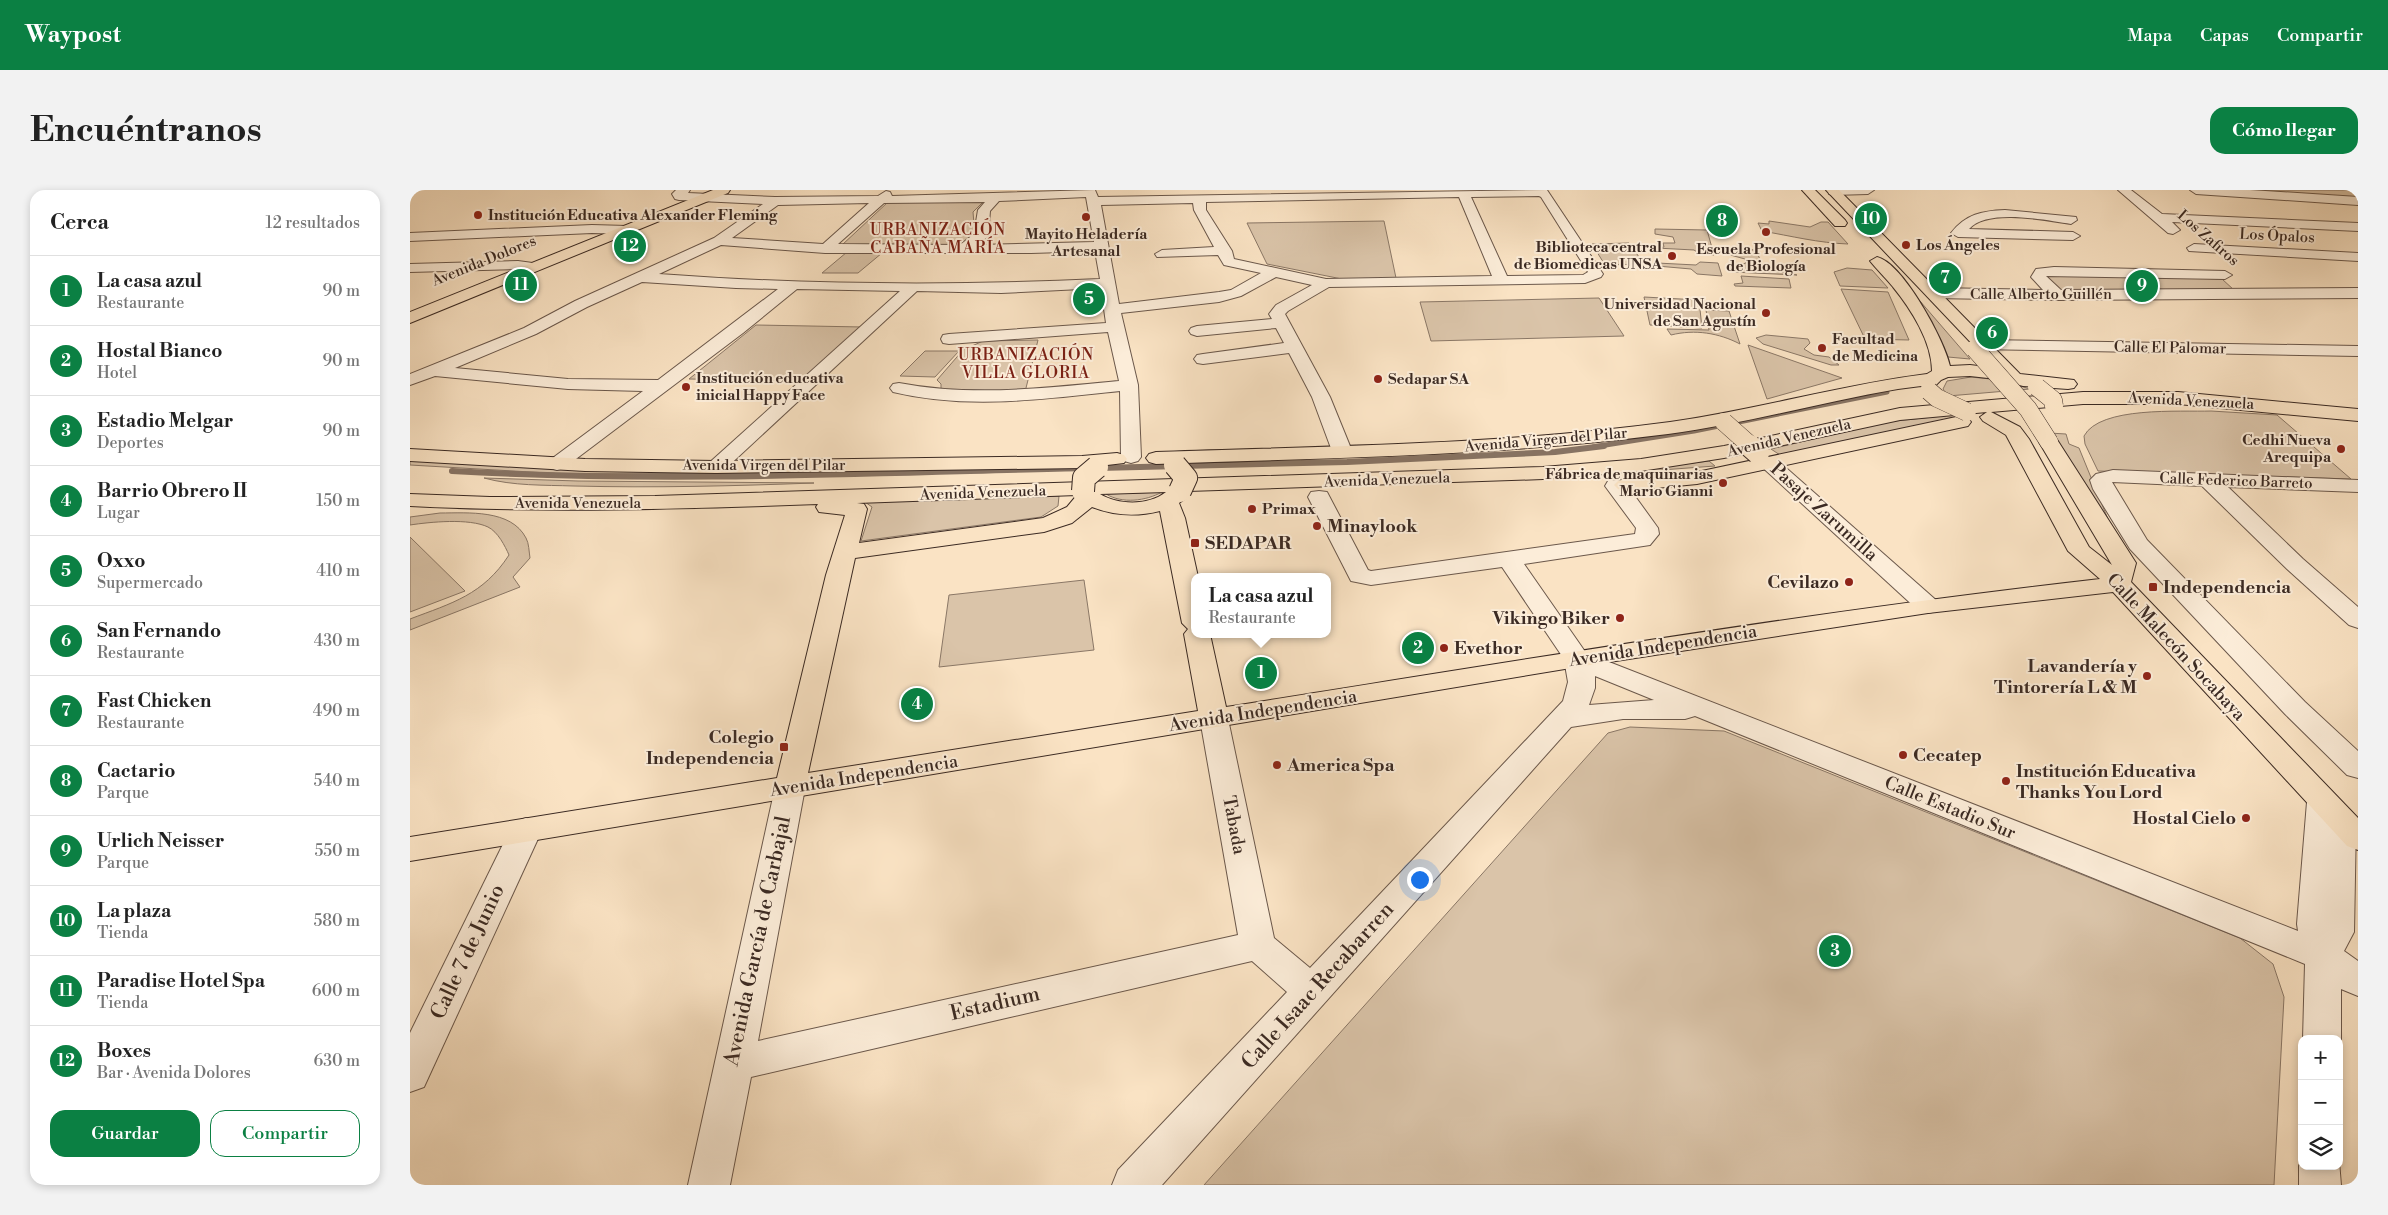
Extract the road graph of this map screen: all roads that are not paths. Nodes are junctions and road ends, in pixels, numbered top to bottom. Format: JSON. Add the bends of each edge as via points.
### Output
{"nodes":[{"id":1,"x":724,"y":190,"type":"edge"},
{"id":2,"x":892,"y":190,"type":"edge"},
{"id":3,"x":1808,"y":190,"type":"edge"},
{"id":4,"x":1814,"y":190,"type":"edge"},
{"id":5,"x":1830,"y":190,"type":"edge"},
{"id":6,"x":1868,"y":190,"type":"edge"},
{"id":7,"x":2124,"y":190,"type":"edge"},
{"id":8,"x":2196,"y":190,"type":"edge"},
{"id":9,"x":698,"y":194,"type":"edge"},
{"id":10,"x":1464,"y":194,"type":"junction"},
{"id":11,"x":1091,"y":195,"type":"edge"},
{"id":12,"x":995,"y":198,"type":"junction"},
{"id":13,"x":882,"y":200,"type":"junction"},
{"id":14,"x":775,"y":201,"type":"junction"},
{"id":15,"x":2358,"y":201,"type":"edge"},
{"id":16,"x":1199,"y":204,"type":"junction"},
{"id":17,"x":1171,"y":213,"type":"dead end"},
{"id":18,"x":2160,"y":218,"type":"junction"},
{"id":19,"x":2358,"y":227,"type":"edge"},
{"id":20,"x":611,"y":228,"type":"junction"},
{"id":21,"x":627,"y":230,"type":"junction"},
{"id":22,"x":1851,"y":235,"type":"dead end"},
{"id":23,"x":2072,"y":236,"type":"junction"},
{"id":24,"x":410,"y":237,"type":"edge"},
{"id":25,"x":719,"y":241,"type":"junction"},
{"id":26,"x":1101,"y":246,"type":"junction"},
{"id":27,"x":1864,"y":248,"type":"dead end"},
{"id":28,"x":2194,"y":248,"type":"junction"},
{"id":29,"x":825,"y":249,"type":"junction"},
{"id":30,"x":963,"y":249,"type":"junction"},
{"id":31,"x":898,"y":250,"type":"junction"},
{"id":32,"x":1225,"y":251,"type":"junction"},
{"id":33,"x":1162,"y":254,"type":"dead end"},
{"id":34,"x":2358,"y":257,"type":"edge"},
{"id":35,"x":883,"y":262,"type":"dead end"},
{"id":36,"x":518,"y":265,"type":"junction"},
{"id":37,"x":535,"y":267,"type":"junction"},
{"id":38,"x":410,"y":268,"type":"edge"},
{"id":39,"x":1274,"y":272,"type":"junction"},
{"id":40,"x":2107,"y":273,"type":"junction"},
{"id":41,"x":868,"y":274,"type":"dead end"},
{"id":42,"x":2225,"y":275,"type":"junction"},
{"id":43,"x":641,"y":277,"type":"junction"},
{"id":44,"x":1501,"y":279,"type":"junction"},
{"id":45,"x":1107,"y":283,"type":"junction"},
{"id":46,"x":1326,"y":283,"type":"junction"},
{"id":47,"x":793,"y":285,"type":"junction"},
{"id":48,"x":854,"y":286,"type":"junction"},
{"id":49,"x":913,"y":287,"type":"junction"},
{"id":50,"x":2246,"y":293,"type":"junction"},
{"id":51,"x":2358,"y":293,"type":"edge"},
{"id":52,"x":1934,"y":294,"type":"junction"},
{"id":53,"x":2057,"y":295,"type":"junction"},
{"id":54,"x":410,"y":308,"type":"edge"},
{"id":55,"x":1112,"y":309,"type":"junction"},
{"id":56,"x":410,"y":318,"type":"edge"},
{"id":57,"x":1279,"y":318,"type":"junction"},
{"id":58,"x":1115,"y":327,"type":"junction"},
{"id":59,"x":1197,"y":331,"type":"dead end"},
{"id":60,"x":949,"y":339,"type":"dead end"},
{"id":61,"x":1293,"y":348,"type":"junction"},
{"id":62,"x":1974,"y":348,"type":"junction"},
{"id":63,"x":2358,"y":351,"type":"edge"},
{"id":64,"x":1203,"y":359,"type":"dead end"},
{"id":65,"x":431,"y":370,"type":"junction"},
{"id":66,"x":410,"y":380,"type":"edge"},
{"id":67,"x":1932,"y":382,"type":"junction"},
{"id":68,"x":2025,"y":382,"type":"junction"},
{"id":69,"x":1129,"y":385,"type":"junction"},
{"id":70,"x":662,"y":386,"type":"junction"},
{"id":71,"x":899,"y":388,"type":"dead end"},
{"id":72,"x":2358,"y":405,"type":"edge"},
{"id":73,"x":2317,"y":406,"type":"junction"},
{"id":74,"x":2049,"y":411,"type":"junction"},
{"id":75,"x":1980,"y":415,"type":"junction"},
{"id":76,"x":2358,"y":415,"type":"edge"},
{"id":77,"x":1722,"y":420,"type":"junction"},
{"id":78,"x":1342,"y":451,"type":"junction"},
{"id":79,"x":410,"y":454,"type":"edge"},
{"id":80,"x":1630,"y":455,"type":"junction"},
{"id":81,"x":1124,"y":458,"type":"junction"},
{"id":82,"x":1763,"y":458,"type":"junction"},
{"id":83,"x":1165,"y":462,"type":"junction"},
{"id":84,"x":557,"y":464,"type":"junction"},
{"id":85,"x":716,"y":467,"type":"junction"},
{"id":86,"x":1721,"y":472,"type":"junction"},
{"id":87,"x":2208,"y":480,"type":"junction"},
{"id":88,"x":1210,"y":485,"type":"junction"},
{"id":89,"x":1616,"y":486,"type":"junction"},
{"id":90,"x":2358,"y":486,"type":"edge"},
{"id":91,"x":412,"y":487,"type":"edge"},
{"id":92,"x":1085,"y":494,"type":"junction"},
{"id":93,"x":1174,"y":497,"type":"junction"},
{"id":94,"x":1319,"y":497,"type":"junction"},
{"id":95,"x":490,"y":504,"type":"junction"},
{"id":96,"x":845,"y":552,"type":"junction"},
{"id":97,"x":1509,"y":559,"type":"junction"},
{"id":98,"x":2114,"y":579,"type":"junction"},
{"id":99,"x":1191,"y":603,"type":"edge"},
{"id":100,"x":1928,"y":606,"type":"junction"},
{"id":101,"x":2358,"y":620,"type":"edge"},
{"id":102,"x":1198,"y":638,"type":"edge"},
{"id":103,"x":1578,"y":659,"type":"junction"},
{"id":104,"x":1722,"y":716,"type":"junction"},
{"id":105,"x":1214,"y":719,"type":"junction"},
{"id":106,"x":1562,"y":720,"type":"junction"},
{"id":107,"x":2358,"y":768,"type":"edge"},
{"id":108,"x":790,"y":788,"type":"junction"},
{"id":109,"x":2340,"y":821,"type":"edge"},
{"id":110,"x":526,"y":830,"type":"junction"},
{"id":111,"x":410,"y":849,"type":"edge"},
{"id":112,"x":1258,"y":944,"type":"junction"},
{"id":113,"x":2323,"y":956,"type":"junction"},
{"id":114,"x":2358,"y":981,"type":"edge"},
{"id":115,"x":1312,"y":992,"type":"junction"},
{"id":116,"x":2322,"y":1035,"type":"edge"},
{"id":117,"x":733,"y":1064,"type":"junction"},
{"id":118,"x":410,"y":1074,"type":"edge"},
{"id":119,"x":2320,"y":1170,"type":"edge"},
{"id":120,"x":710,"y":1185,"type":"edge"},
{"id":121,"x":1133,"y":1185,"type":"edge"},
{"id":122,"x":2320,"y":1185,"type":"edge"}],
"edges":[{"from":1,"to":9,"type":"main road","name":"Avenida Dolores"},
{"from":2,"to":13,"type":"street"},
{"from":3,"to":22,"type":"main road"},
{"from":4,"to":62,"type":"main road"},
{"from":5,"to":6,"type":"street"},
{"from":5,"to":52,"type":"main road"},
{"from":5,"to":62,"type":"main road"},
{"from":7,"to":18,"type":"street","name":"Los Zafiros"},
{"from":8,"to":15,"type":"street"},
{"from":9,"to":14,"type":"street"},
{"from":9,"to":20,"type":"main road","name":"Avenida Dolores"},
{"from":9,"to":21,"type":"main road","name":"Avenida Dolores"},
{"from":10,"to":16,"type":"street"},
{"from":10,"to":44,"type":"street"},
{"from":10,"to":44,"type":"street","via":[[1532,192],[1546,195],[1596,274],[1585,278]]},
{"from":11,"to":12,"type":"street"},
{"from":11,"to":16,"type":"street"},
{"from":11,"to":26,"type":"street"},
{"from":12,"to":13,"type":"street"},
{"from":12,"to":30,"type":"street","via":[[984,210],[981,236]]},
{"from":13,"to":14,"type":"street"},
{"from":13,"to":29,"type":"street"},
{"from":14,"to":25,"type":"street"},
{"from":16,"to":17,"type":"street"},
{"from":16,"to":32,"type":"street"},
{"from":18,"to":19,"type":"street"},
{"from":18,"to":28,"type":"street","name":"Los Zafiros"},
{"from":20,"to":21,"type":"street"},
{"from":20,"to":24,"type":"street"},
{"from":20,"to":36,"type":"main road","name":"Avenida Dolores"},
{"from":21,"to":37,"type":"main road","name":"Avenida Dolores"},
{"from":23,"to":23,"type":"street","via":[[2071,218],[2006,214],[1973,218],[1958,233]]},
{"from":23,"to":40,"type":"street"},
{"from":25,"to":29,"type":"street"},
{"from":25,"to":43,"type":"street"},
{"from":26,"to":30,"type":"street","via":[[1052,250]]},
{"from":26,"to":45,"type":"street"},
{"from":27,"to":67,"type":"main road","via":[[1906,293],[1936,350],[1941,363]]},
{"from":28,"to":34,"type":"street","name":"Los Ópalos"},
{"from":28,"to":42,"type":"street","name":"Los Zafiros"},
{"from":29,"to":31,"type":"street"},
{"from":30,"to":31,"type":"street"},
{"from":31,"to":35,"type":"street"},
{"from":32,"to":33,"type":"street"},
{"from":32,"to":39,"type":"street","via":[[1229,262]]},
{"from":36,"to":37,"type":"street"},
{"from":36,"to":38,"type":"street"},
{"from":36,"to":54,"type":"main road","name":"Avenida Dolores"},
{"from":37,"to":56,"type":"main road","name":"Avenida Dolores"},
{"from":39,"to":46,"type":"street"},
{"from":39,"to":55,"type":"street","via":[[1236,293],[1220,297]]},
{"from":40,"to":42,"type":"street"},
{"from":40,"to":53,"type":"street","via":[[2041,272],[2038,277]]},
{"from":41,"to":48,"type":"street"},
{"from":42,"to":50,"type":"street","name":"Los Zafiros"},
{"from":43,"to":47,"type":"street"},
{"from":43,"to":65,"type":"street","via":[[530,331]]},
{"from":44,"to":46,"type":"street"},
{"from":45,"to":49,"type":"street","via":[[1024,288]]},
{"from":45,"to":55,"type":"street"},
{"from":46,"to":57,"type":"street","via":[[1282,308]]},
{"from":47,"to":48,"type":"street"},
{"from":47,"to":70,"type":"street"},
{"from":48,"to":49,"type":"street"},
{"from":49,"to":85,"type":"street"},
{"from":50,"to":51,"type":"street","name":"Calle Alberto Guillén"},
{"from":50,"to":53,"type":"street","name":"Calle Alberto Guillén"},
{"from":52,"to":53,"type":"street","name":"Calle Alberto Guillén"},
{"from":52,"to":62,"type":"main road"},
{"from":55,"to":58,"type":"street"},
{"from":57,"to":59,"type":"street"},
{"from":57,"to":61,"type":"street"},
{"from":58,"to":60,"type":"street"},
{"from":58,"to":69,"type":"street"},
{"from":61,"to":64,"type":"street"},
{"from":61,"to":78,"type":"street","via":[[1321,396]]},
{"from":62,"to":63,"type":"street","name":"Calle El Palomar"},
{"from":62,"to":68,"type":"main road"},
{"from":62,"to":98,"type":"main road","bridge":true,"via":[[2028,409],[2043,440],[2124,563]]},
{"from":65,"to":66,"type":"street"},
{"from":65,"to":70,"type":"street","via":[[568,384]]},
{"from":67,"to":68,"type":"main road","name":"Avenida Virgen del Pilar","via":[[1952,371],[1982,372]]},
{"from":67,"to":75,"type":"main road","name":"Calle Malecón Socabaya","bridge":true,"via":[[1937,398]]},
{"from":67,"to":77,"type":"main road","name":"Avenida Virgen del Pilar","via":[[1878,385]]},
{"from":67,"to":80,"type":"main road","via":[[1901,397],[1674,442]]},
{"from":68,"to":73,"type":"main road","name":"Avenida Virgen del Pilar","via":[[2180,385],[2250,392]]},
{"from":68,"to":74,"type":"main road","bridge":true,"via":[[2053,400]]},
{"from":69,"to":71,"type":"street","via":[[1010,396],[924,393]]},
{"from":69,"to":81,"type":"street"},
{"from":70,"to":84,"type":"street"},
{"from":72,"to":73,"type":"main road","name":"Avenida Venezuela"},
{"from":73,"to":74,"type":"main road"},
{"from":73,"to":76,"type":"main road","name":"Avenida Venezuela"},
{"from":73,"to":80,"type":"main road","name":"Avenida Venezuela","via":[[2168,390],[2111,389],[1919,402],[1726,441]]},
{"from":73,"to":88,"type":"main road","name":"Avenida Venezuela","via":[[2178,398],[2083,398],[1900,414],[1724,452],[1641,465],[1490,476]]},
{"from":74,"to":75,"type":"main road","via":[[2021,419]]},
{"from":75,"to":82,"type":"main road","name":"Avenida Venezuela","via":[[1953,425]]},
{"from":75,"to":98,"type":"main road","name":"Calle Malecón Socabaya","via":[[2013,431],[2080,551]]},
{"from":77,"to":78,"type":"main road","name":"Avenida Virgen del Pilar","via":[[1531,444]]},
{"from":77,"to":82,"type":"main road","name":"Pasaje Zarumilla","bridge":true},
{"from":78,"to":83,"type":"main road","name":"Avenida Virgen del Pilar"},
{"from":79,"to":84,"type":"main road","name":"Avenida Virgen del Pilar"},
{"from":80,"to":91,"type":"main road","name":"Avenida Venezuela","via":[[1455,467],[724,490]]},
{"from":81,"to":83,"type":"main road","name":"Avenida Virgen del Pilar"},
{"from":81,"to":85,"type":"main road","name":"Avenida Virgen del Pilar","via":[[1078,462]]},
{"from":81,"to":92,"type":"main road","bridge":true,"via":[[1097,467],[1084,478]]},
{"from":82,"to":86,"type":"main road","name":"Avenida Venezuela"},
{"from":82,"to":100,"type":"street","name":"Pasaje Zarumilla"},
{"from":83,"to":93,"type":"main road","bridge":true,"via":[[1186,478]]},
{"from":84,"to":85,"type":"main road","name":"Avenida Virgen del Pilar"},
{"from":86,"to":88,"type":"main road","via":[[1344,489]]},
{"from":86,"to":89,"type":"main road","name":"Avenida Venezuela","via":[[1697,478]]},
{"from":87,"to":90,"type":"street","name":"Calle Federico Barreto"},
{"from":87,"to":101,"type":"street"},
{"from":87,"to":107,"type":"street","name":"Calle Federico Barreto","via":[[2113,476],[2103,478],[2102,484],[2138,544],[2295,708]]},
{"from":88,"to":95,"type":"main road","name":"Avenida Venezuela","via":[[683,502]]},
{"from":89,"to":94,"type":"main road","name":"Avenida Venezuela"},
{"from":89,"to":97,"type":"street","via":[[1647,528],[1648,534],[1642,540]]},
{"from":91,"to":95,"type":"main road","name":"Avenida Venezuela"},
{"from":92,"to":93,"type":"main road","name":"Avenida Venezuela","via":[[1109,506],[1126,508]]},
{"from":92,"to":96,"type":"main road","via":[[1076,512],[1050,523]]},
{"from":93,"to":94,"type":"main road","name":"Avenida Venezuela"},
{"from":93,"to":99,"type":"main road","via":[[1174,518]]},
{"from":94,"to":97,"type":"street","via":[[1359,576],[1371,578]]},
{"from":95,"to":96,"type":"main road","name":"Avenida García de Carbajal","via":[[634,512],[847,507],[856,509]]},
{"from":96,"to":108,"type":"main road","name":"Avenida García de Carbajal"},
{"from":97,"to":103,"type":"street"},
{"from":98,"to":100,"type":"main road","name":"Avenida Independencia"},
{"from":98,"to":109,"type":"main road","name":"Calle Malecón Socabaya"},
{"from":100,"to":103,"type":"main road","name":"Avenida Independencia"},
{"from":102,"to":105,"type":"main road","name":"Tabada"},
{"from":103,"to":104,"type":"street","name":"Calle Estadio Sur"},
{"from":103,"to":105,"type":"main road","name":"Avenida Independencia"},
{"from":103,"to":106,"type":"street","name":"Calle Isaac Recabarren","via":[[1583,674],[1582,690],[1576,706]]},
{"from":104,"to":106,"type":"street","via":[[1646,708],[1591,712]]},
{"from":104,"to":113,"type":"street","name":"Calle Estadio Sur"},
{"from":105,"to":108,"type":"main road","name":"Avenida Independencia"},
{"from":105,"to":112,"type":"street","name":"Tabada"},
{"from":106,"to":115,"type":"street","name":"Calle Isaac Recabarren"},
{"from":108,"to":110,"type":"main road","name":"Avenida Independencia"},
{"from":108,"to":117,"type":"street","name":"Avenida García de Carbajal"},
{"from":109,"to":113,"type":"street","via":[[2336,932]]},
{"from":110,"to":111,"type":"main road","name":"Avenida Independencia"},
{"from":110,"to":118,"type":"street","name":"Calle 7 de Junio"},
{"from":112,"to":115,"type":"street"},
{"from":112,"to":117,"type":"street","name":"Estadium"},
{"from":113,"to":114,"type":"street","name":"Calle Estadio Sur"},
{"from":113,"to":116,"type":"street"},
{"from":115,"to":121,"type":"street","name":"Calle Isaac Recabarren"},
{"from":117,"to":120,"type":"street","name":"Avenida García de Carbajal"},
{"from":119,"to":122,"type":"street"}]}
